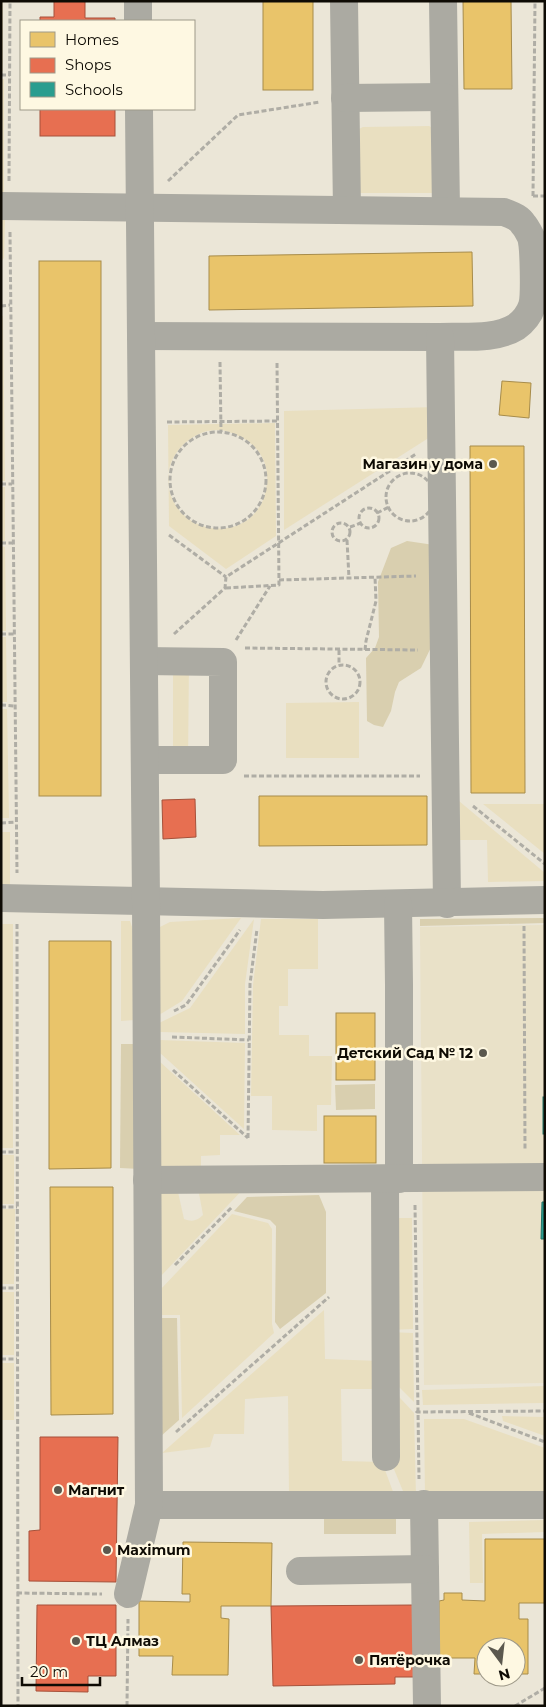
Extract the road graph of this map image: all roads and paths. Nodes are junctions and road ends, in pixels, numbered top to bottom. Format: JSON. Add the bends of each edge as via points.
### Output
{"nodes":[{"id":1,"x":10,"y":1,"type":"edge"},
{"id":2,"x":138,"y":1,"type":"edge"},
{"id":3,"x":344,"y":1,"type":"edge"},
{"id":4,"x":443,"y":1,"type":"edge"},
{"id":5,"x":535,"y":1,"type":"edge"},
{"id":6,"x":138,"y":20,"type":"edge"},
{"id":7,"x":1,"y":75,"type":"edge"},
{"id":8,"x":10,"y":75,"type":"junction"},
{"id":9,"x":444,"y":97,"type":"junction"},
{"id":10,"x":345,"y":98,"type":"junction"},
{"id":11,"x":139,"y":110,"type":"edge"},
{"id":12,"x":168,"y":182,"type":"dead end"},
{"id":13,"x":5,"y":206,"type":"edge"},
{"id":14,"x":140,"y":208,"type":"junction"},
{"id":15,"x":346,"y":210,"type":"junction"},
{"id":16,"x":446,"y":210,"type":"junction"},
{"id":17,"x":523,"y":223,"type":"junction"},
{"id":18,"x":10,"y":305,"type":"junction"},
{"id":19,"x":1,"y":306,"type":"edge"},
{"id":20,"x":141,"y":336,"type":"junction"},
{"id":21,"x":219,"y":336,"type":"junction"},
{"id":22,"x":277,"y":336,"type":"junction"},
{"id":23,"x":440,"y":337,"type":"junction"},
{"id":24,"x":278,"y":421,"type":"junction"},
{"id":25,"x":142,"y":422,"type":"junction"},
{"id":26,"x":221,"y":422,"type":"junction"},
{"id":27,"x":221,"y":432,"type":"junction"},
{"id":28,"x":442,"y":438,"type":"junction"},
{"id":29,"x":1,"y":484,"type":"edge"},
{"id":30,"x":12,"y":484,"type":"junction"},
{"id":31,"x":389,"y":507,"type":"junction"},
{"id":32,"x":378,"y":513,"type":"junction"},
{"id":33,"x":143,"y":516,"type":"junction"},
{"id":34,"x":361,"y":523,"type":"junction"},
{"id":35,"x":349,"y":527,"type":"junction"},
{"id":36,"x":347,"y":540,"type":"junction"},
{"id":37,"x":279,"y":542,"type":"junction"},
{"id":38,"x":1,"y":543,"type":"edge"},
{"id":39,"x":13,"y":543,"type":"junction"},
{"id":40,"x":443,"y":576,"type":"junction"},
{"id":41,"x":226,"y":577,"type":"junction"},
{"id":42,"x":375,"y":577,"type":"junction"},
{"id":43,"x":348,"y":578,"type":"junction"},
{"id":44,"x":279,"y":580,"type":"junction"},
{"id":45,"x":270,"y":585,"type":"junction"},
{"id":46,"x":226,"y":588,"type":"junction"},
{"id":47,"x":1,"y":634,"type":"edge"},
{"id":48,"x":14,"y":634,"type":"junction"},
{"id":49,"x":174,"y":635,"type":"dead end"},
{"id":50,"x":339,"y":650,"type":"junction"},
{"id":51,"x":365,"y":650,"type":"junction"},
{"id":52,"x":444,"y":651,"type":"junction"},
{"id":53,"x":227,"y":655,"type":"junction"},
{"id":54,"x":144,"y":661,"type":"junction"},
{"id":55,"x":339,"y":665,"type":"junction"},
{"id":56,"x":1,"y":706,"type":"edge"},
{"id":57,"x":15,"y":706,"type":"junction"},
{"id":58,"x":145,"y":760,"type":"junction"},
{"id":59,"x":242,"y":776,"type":"dead end"},
{"id":60,"x":446,"y":780,"type":"junction"},
{"id":61,"x":16,"y":822,"type":"junction"},
{"id":62,"x":1,"y":823,"type":"edge"},
{"id":63,"x":545,"y":864,"type":"edge"},
{"id":64,"x":9,"y":898,"type":"edge"},
{"id":65,"x":545,"y":900,"type":"edge"},
{"id":66,"x":146,"y":901,"type":"junction"},
{"id":67,"x":260,"y":903,"type":"junction"},
{"id":68,"x":398,"y":904,"type":"junction"},
{"id":69,"x":447,"y":904,"type":"junction"},
{"id":70,"x":524,"y":925,"type":"dead end"},
{"id":71,"x":147,"y":1036,"type":"junction"},
{"id":72,"x":249,"y":1040,"type":"junction"},
{"id":73,"x":1,"y":1152,"type":"edge"},
{"id":74,"x":17,"y":1152,"type":"junction"},
{"id":75,"x":535,"y":1177,"type":"edge"},
{"id":76,"x":392,"y":1179,"type":"junction"},
{"id":77,"x":148,"y":1180,"type":"junction"},
{"id":78,"x":258,"y":1180,"type":"junction"},
{"id":79,"x":1,"y":1207,"type":"edge"},
{"id":80,"x":17,"y":1207,"type":"junction"},
{"id":81,"x":1,"y":1288,"type":"edge"},
{"id":82,"x":17,"y":1288,"type":"junction"},
{"id":83,"x":148,"y":1292,"type":"junction"},
{"id":84,"x":329,"y":1297,"type":"dead end"},
{"id":85,"x":1,"y":1359,"type":"edge"},
{"id":86,"x":17,"y":1359,"type":"junction"},
{"id":87,"x":545,"y":1411,"type":"edge"},
{"id":88,"x":417,"y":1412,"type":"dead end"},
{"id":89,"x":466,"y":1412,"type":"junction"},
{"id":90,"x":545,"y":1442,"type":"edge"},
{"id":91,"x":149,"y":1456,"type":"junction"},
{"id":92,"x":386,"y":1457,"type":"dead end"},
{"id":93,"x":424,"y":1504,"type":"junction"},
{"id":94,"x":149,"y":1505,"type":"junction"},
{"id":95,"x":545,"y":1505,"type":"edge"},
{"id":96,"x":425,"y":1569,"type":"junction"},
{"id":97,"x":300,"y":1571,"type":"dead end"},
{"id":98,"x":17,"y":1593,"type":"junction"},
{"id":99,"x":128,"y":1594,"type":"junction"},
{"id":100,"x":545,"y":1688,"type":"edge"},
{"id":101,"x":18,"y":1706,"type":"edge"},
{"id":102,"x":127,"y":1706,"type":"edge"},
{"id":103,"x":427,"y":1706,"type":"edge"},
{"id":104,"x":515,"y":1706,"type":"edge"}],
"edges":[{"from":1,"to":8,"type":"path"},
{"from":2,"to":6,"type":"street"},
{"from":3,"to":10,"type":"street"},
{"from":4,"to":9,"type":"street"},
{"from":5,"to":17,"type":"path","via":[[534,196]]},
{"from":7,"to":8,"type":"path"},
{"from":8,"to":13,"type":"path"},
{"from":9,"to":10,"type":"street"},
{"from":9,"to":16,"type":"street"},
{"from":10,"to":12,"type":"path","via":[[238,115]]},
{"from":10,"to":15,"type":"street"},
{"from":11,"to":14,"type":"street"},
{"from":13,"to":14,"type":"street"},
{"from":13,"to":18,"type":"path"},
{"from":14,"to":15,"type":"street"},
{"from":14,"to":20,"type":"street"},
{"from":15,"to":16,"type":"street"},
{"from":16,"to":17,"type":"street","via":[[504,212]]},
{"from":17,"to":23,"type":"street","via":[[532,248],[533,304],[527,317],[502,333]]},
{"from":18,"to":19,"type":"path"},
{"from":18,"to":30,"type":"path"},
{"from":20,"to":21,"type":"street"},
{"from":20,"to":25,"type":"street"},
{"from":21,"to":22,"type":"street"},
{"from":21,"to":26,"type":"path"},
{"from":22,"to":23,"type":"street"},
{"from":22,"to":24,"type":"path"},
{"from":23,"to":28,"type":"street"},
{"from":24,"to":26,"type":"path"},
{"from":24,"to":37,"type":"path"},
{"from":25,"to":26,"type":"path"},
{"from":25,"to":33,"type":"street"},
{"from":26,"to":27,"type":"path"},
{"from":27,"to":27,"type":"path","via":[[192,440],[173,463],[170,478],[172,494],[179,507],[190,518],[218,528],[234,525],[249,517],[260,504],[266,489],[261,457],[251,444]]},
{"from":28,"to":37,"type":"path"},
{"from":28,"to":40,"type":"street"},
{"from":29,"to":30,"type":"path"},
{"from":30,"to":39,"type":"path"},
{"from":31,"to":31,"type":"path","via":[[387,492],[394,479],[408,472],[424,476],[430,482],[433,505],[423,517],[408,520],[394,514]]},
{"from":31,"to":32,"type":"path"},
{"from":32,"to":34,"type":"path","via":[[379,519],[374,526],[368,528]]},
{"from":32,"to":34,"type":"path","via":[[372,509],[362,510],[359,516]]},
{"from":33,"to":41,"type":"path"},
{"from":33,"to":54,"type":"street"},
{"from":34,"to":35,"type":"path"},
{"from":35,"to":36,"type":"path"},
{"from":35,"to":36,"type":"path","via":[[341,523],[332,531],[335,540]]},
{"from":36,"to":43,"type":"path"},
{"from":37,"to":41,"type":"path"},
{"from":37,"to":44,"type":"path"},
{"from":38,"to":39,"type":"path"},
{"from":39,"to":48,"type":"path"},
{"from":40,"to":42,"type":"path"},
{"from":40,"to":52,"type":"street"},
{"from":41,"to":46,"type":"path"},
{"from":42,"to":43,"type":"path"},
{"from":42,"to":51,"type":"path","via":[[376,601]]},
{"from":43,"to":44,"type":"path"},
{"from":44,"to":45,"type":"path","via":[[279,585]]},
{"from":45,"to":46,"type":"path"},
{"from":45,"to":53,"type":"path"},
{"from":46,"to":49,"type":"path"},
{"from":47,"to":48,"type":"path"},
{"from":48,"to":57,"type":"path"},
{"from":50,"to":51,"type":"path"},
{"from":50,"to":53,"type":"path"},
{"from":50,"to":55,"type":"path"},
{"from":51,"to":52,"type":"path"},
{"from":52,"to":60,"type":"street"},
{"from":53,"to":54,"type":"street"},
{"from":53,"to":58,"type":"street","via":[[222,760]]},
{"from":54,"to":58,"type":"street"},
{"from":55,"to":55,"type":"path","via":[[330,671],[326,686],[332,696],[343,700],[357,692],[360,681],[356,670]]},
{"from":56,"to":57,"type":"path"},
{"from":57,"to":61,"type":"path"},
{"from":58,"to":66,"type":"street"},
{"from":59,"to":60,"type":"path"},
{"from":60,"to":63,"type":"path"},
{"from":60,"to":69,"type":"street"},
{"from":61,"to":62,"type":"path"},
{"from":61,"to":64,"type":"path"},
{"from":64,"to":66,"type":"street"},
{"from":64,"to":74,"type":"path"},
{"from":65,"to":69,"type":"street"},
{"from":66,"to":67,"type":"street"},
{"from":66,"to":71,"type":"street"},
{"from":67,"to":68,"type":"street"},
{"from":67,"to":71,"type":"path","via":[[186,1005]]},
{"from":67,"to":72,"type":"path","via":[[250,984]]},
{"from":68,"to":69,"type":"street"},
{"from":68,"to":76,"type":"street"},
{"from":70,"to":75,"type":"path"},
{"from":71,"to":72,"type":"path"},
{"from":71,"to":72,"type":"path","via":[[248,1138]]},
{"from":71,"to":77,"type":"street"},
{"from":73,"to":74,"type":"path"},
{"from":74,"to":80,"type":"path"},
{"from":75,"to":76,"type":"street"},
{"from":76,"to":78,"type":"street"},
{"from":76,"to":92,"type":"street"},
{"from":77,"to":78,"type":"street"},
{"from":77,"to":83,"type":"street"},
{"from":78,"to":83,"type":"path"},
{"from":79,"to":80,"type":"path"},
{"from":80,"to":82,"type":"path"},
{"from":81,"to":82,"type":"path"},
{"from":82,"to":86,"type":"path"},
{"from":83,"to":91,"type":"street"},
{"from":84,"to":91,"type":"path"},
{"from":85,"to":86,"type":"path"},
{"from":86,"to":98,"type":"path"},
{"from":87,"to":89,"type":"path"},
{"from":88,"to":89,"type":"path"},
{"from":89,"to":90,"type":"path"},
{"from":91,"to":94,"type":"street"},
{"from":93,"to":94,"type":"street"},
{"from":93,"to":95,"type":"street"},
{"from":93,"to":96,"type":"street"},
{"from":94,"to":99,"type":"street"},
{"from":96,"to":97,"type":"street"},
{"from":96,"to":103,"type":"street"},
{"from":98,"to":99,"type":"path"},
{"from":98,"to":101,"type":"path"},
{"from":99,"to":102,"type":"path"},
{"from":100,"to":104,"type":"path"}]}
